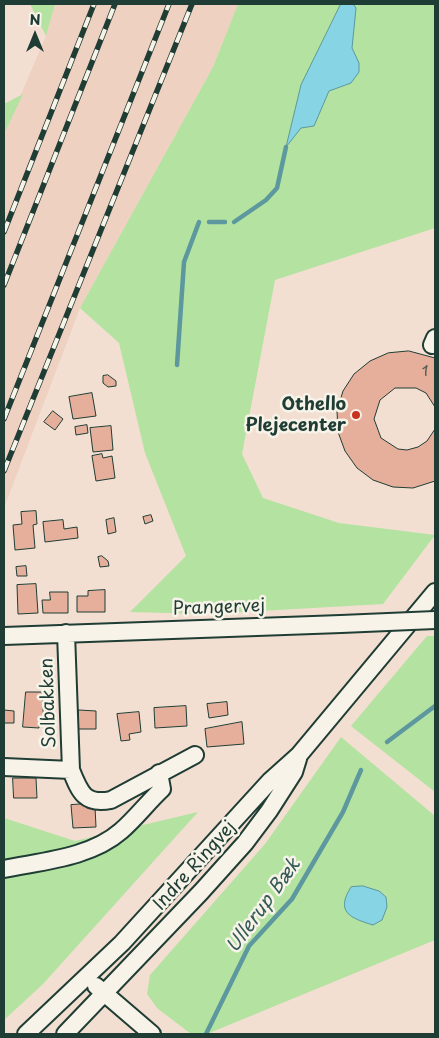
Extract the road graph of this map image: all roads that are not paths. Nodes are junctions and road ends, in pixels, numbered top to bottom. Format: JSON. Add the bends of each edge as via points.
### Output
{"nodes":[{"id":1,"x":435,"y":592,"type":"edge"},
{"id":2,"x":435,"y":620,"type":"edge"},
{"id":3,"x":66,"y":633,"type":"junction"},
{"id":4,"x":4,"y":636,"type":"edge"},
{"id":5,"x":195,"y":755,"type":"dead end"},
{"id":6,"x":299,"y":755,"type":"junction"},
{"id":7,"x":4,"y":767,"type":"edge"},
{"id":8,"x":71,"y":770,"type":"junction"},
{"id":9,"x":159,"y":773,"type":"junction"},
{"id":10,"x":4,"y":869,"type":"edge"},
{"id":11,"x":86,"y":978,"type":"junction"},
{"id":12,"x":104,"y":994,"type":"junction"},
{"id":13,"x":26,"y":1034,"type":"edge"},
{"id":14,"x":65,"y":1034,"type":"edge"},
{"id":15,"x":152,"y":1034,"type":"edge"}],
"edges":[{"from":1,"to":6,"type":"street","name":"Indre Ringvej"},
{"from":2,"to":3,"type":"street","name":"Prangervej","bridge":true},
{"from":3,"to":4,"type":"street","name":"Prangervej"},
{"from":3,"to":8,"type":"street","name":"Solbakken"},
{"from":5,"to":9,"type":"street","name":"Solbakken"},
{"from":6,"to":11,"type":"street","name":"Indre Ringvej","via":[[270,781]]},
{"from":6,"to":12,"type":"street","name":"Indre Ringvej","via":[[294,772],[245,843]]},
{"from":7,"to":8,"type":"street","name":"Solbakken"},
{"from":8,"to":9,"type":"street","name":"Solbakken","via":[[82,793],[97,803],[111,800]]},
{"from":9,"to":10,"type":"street","via":[[162,788],[120,832],[97,846],[74,854]]},
{"from":11,"to":12,"type":"street"},
{"from":11,"to":13,"type":"street","name":"Indre Ringvej"},
{"from":12,"to":14,"type":"street","name":"Indre Ringvej"},
{"from":12,"to":15,"type":"street"}]}
